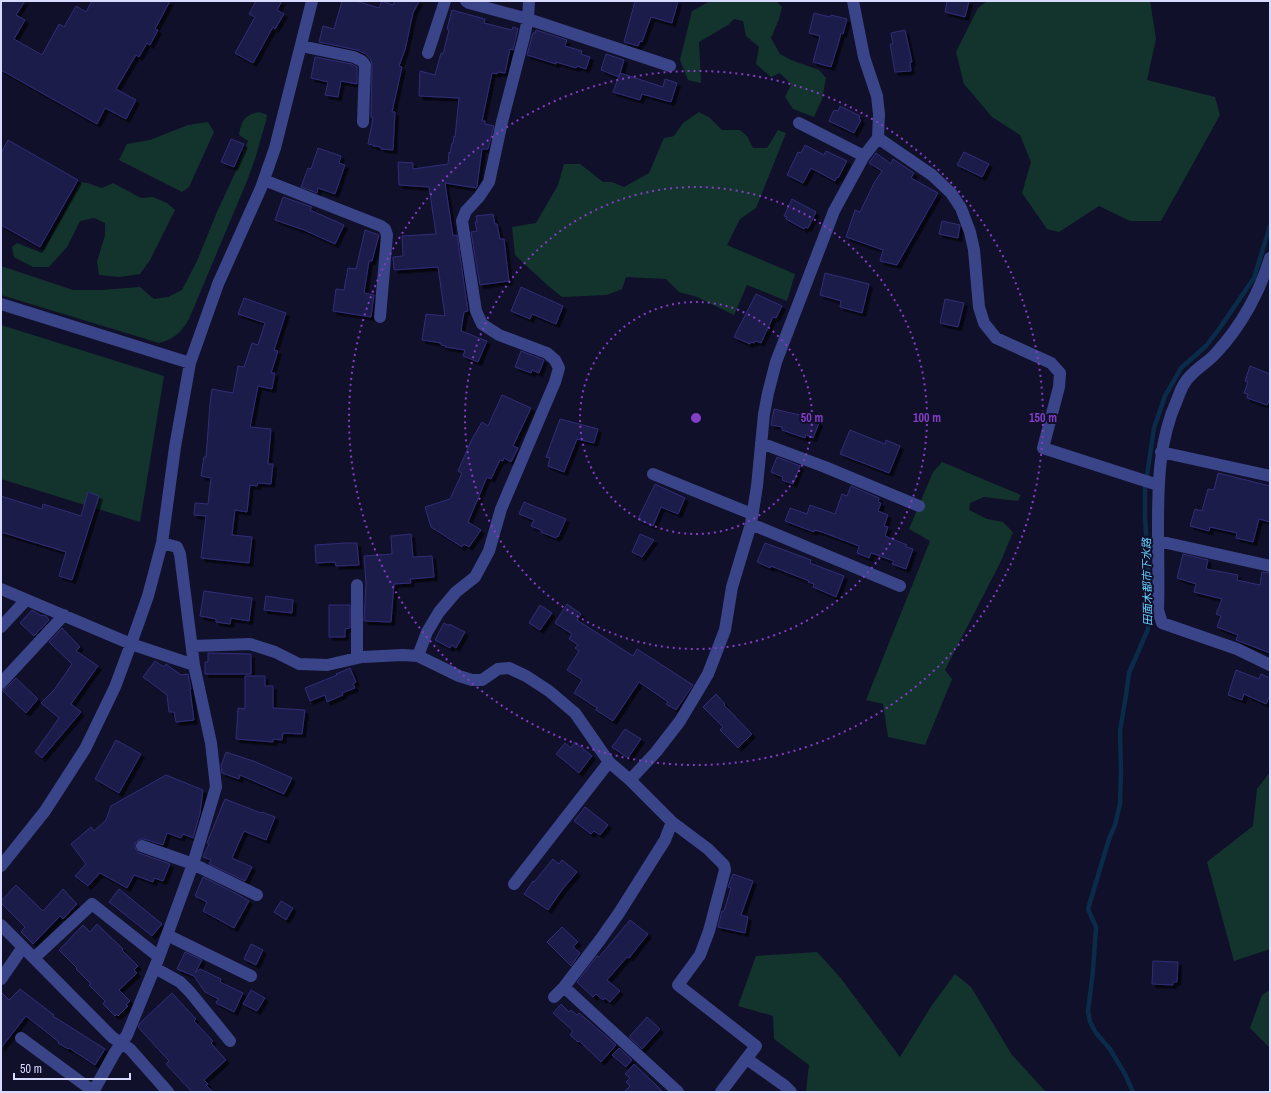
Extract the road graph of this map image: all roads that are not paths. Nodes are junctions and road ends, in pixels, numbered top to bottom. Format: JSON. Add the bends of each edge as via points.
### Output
{"nodes":[{"id":1,"x":312,"y":1,"type":"edge"},
{"id":2,"x":445,"y":1,"type":"edge"},
{"id":3,"x":466,"y":1,"type":"edge"},
{"id":4,"x":529,"y":1,"type":"edge"},
{"id":5,"x":853,"y":1,"type":"edge"},
{"id":6,"x":528,"y":19,"type":"junction"},
{"id":7,"x":301,"y":46,"type":"junction"},
{"id":8,"x":428,"y":53,"type":"dead end"},
{"id":9,"x":670,"y":66,"type":"dead end"},
{"id":10,"x":363,"y":122,"type":"dead end"},
{"id":11,"x":798,"y":123,"type":"dead end"},
{"id":12,"x":878,"y":138,"type":"junction"},
{"id":13,"x":864,"y":156,"type":"junction"},
{"id":14,"x":264,"y":180,"type":"junction"},
{"id":15,"x":1270,"y":258,"type":"edge"},
{"id":16,"x":1,"y":304,"type":"edge"},
{"id":17,"x":380,"y":317,"type":"dead end"},
{"id":18,"x":190,"y":363,"type":"junction"},
{"id":19,"x":762,"y":443,"type":"junction"},
{"id":20,"x":1161,"y":452,"type":"junction"},
{"id":21,"x":653,"y":474,"type":"dead end"},
{"id":22,"x":1270,"y":476,"type":"edge"},
{"id":23,"x":1158,"y":485,"type":"junction"},
{"id":24,"x":919,"y":506,"type":"dead end"},
{"id":25,"x":752,"y":519,"type":"junction"},
{"id":26,"x":1158,"y":541,"type":"junction"},
{"id":27,"x":162,"y":543,"type":"junction"},
{"id":28,"x":1270,"y":566,"type":"edge"},
{"id":29,"x":358,"y":585,"type":"dead end"},
{"id":30,"x":900,"y":586,"type":"dead end"},
{"id":31,"x":1,"y":589,"type":"edge"},
{"id":32,"x":26,"y":600,"type":"junction"},
{"id":33,"x":64,"y":615,"type":"junction"},
{"id":34,"x":1,"y":627,"type":"edge"},
{"id":35,"x":131,"y":644,"type":"junction"},
{"id":36,"x":192,"y":646,"type":"junction"},
{"id":37,"x":418,"y":656,"type":"junction"},
{"id":38,"x":357,"y":658,"type":"junction"},
{"id":39,"x":194,"y":665,"type":"junction"},
{"id":40,"x":1270,"y":665,"type":"edge"},
{"id":41,"x":1,"y":682,"type":"edge"},
{"id":42,"x":609,"y":762,"type":"junction"},
{"id":43,"x":630,"y":780,"type":"junction"},
{"id":44,"x":672,"y":822,"type":"junction"},
{"id":45,"x":142,"y":846,"type":"dead end"},
{"id":46,"x":193,"y":864,"type":"junction"},
{"id":47,"x":1,"y":866,"type":"edge"},
{"id":48,"x":514,"y":884,"type":"dead end"},
{"id":49,"x":257,"y":895,"type":"dead end"},
{"id":50,"x":1,"y":924,"type":"edge"},
{"id":51,"x":167,"y":935,"type":"junction"},
{"id":52,"x":23,"y":947,"type":"junction"},
{"id":53,"x":160,"y":957,"type":"junction"},
{"id":54,"x":34,"y":958,"type":"junction"},
{"id":55,"x":155,"y":968,"type":"junction"},
{"id":56,"x":251,"y":976,"type":"dead end"},
{"id":57,"x":1,"y":980,"type":"edge"},
{"id":58,"x":564,"y":986,"type":"junction"},
{"id":59,"x":554,"y":997,"type":"dead end"},
{"id":60,"x":21,"y":1038,"type":"dead end"},
{"id":61,"x":230,"y":1041,"type":"dead end"},
{"id":62,"x":121,"y":1044,"type":"junction"},
{"id":63,"x":746,"y":1059,"type":"junction"},
{"id":64,"x":93,"y":1092,"type":"edge"},
{"id":65,"x":168,"y":1092,"type":"edge"},
{"id":66,"x":678,"y":1092,"type":"edge"},
{"id":67,"x":721,"y":1092,"type":"edge"},
{"id":68,"x":791,"y":1092,"type":"edge"}],
"edges":[{"from":1,"to":7,"type":"street"},
{"from":2,"to":8,"type":"street"},
{"from":3,"to":6,"type":"street"},
{"from":4,"to":6,"type":"street"},
{"from":5,"to":12,"type":"street","via":[[864,57],[877,96]]},
{"from":6,"to":9,"type":"street"},
{"from":6,"to":37,"type":"street","via":[[489,182],[466,211],[462,221],[476,311],[482,324],[499,335],[547,353],[559,368],[501,509],[489,551],[475,577],[456,592],[439,612],[426,632]]},
{"from":7,"to":10,"type":"street","via":[[354,57],[366,65]]},
{"from":7,"to":14,"type":"street","via":[[275,148]]},
{"from":11,"to":13,"type":"street"},
{"from":12,"to":13,"type":"street"},
{"from":12,"to":23,"type":"street","via":[[932,175],[951,193],[961,208],[974,250],[979,307],[984,323],[996,338],[1051,363],[1060,373],[1059,387],[1043,448]]},
{"from":13,"to":19,"type":"street","via":[[834,211],[776,362],[768,392]]},
{"from":14,"to":17,"type":"street","via":[[386,229]]},
{"from":14,"to":18,"type":"street","via":[[218,284]]},
{"from":15,"to":20,"type":"street","via":[[1257,293],[1233,332],[1216,353],[1184,384],[1166,429]]},
{"from":16,"to":18,"type":"street"},
{"from":18,"to":27,"type":"street"},
{"from":19,"to":24,"type":"street"},
{"from":19,"to":25,"type":"street"},
{"from":20,"to":22,"type":"street"},
{"from":20,"to":23,"type":"street"},
{"from":21,"to":25,"type":"street"},
{"from":23,"to":26,"type":"street"},
{"from":25,"to":30,"type":"street"},
{"from":25,"to":43,"type":"street","via":[[732,587],[724,630],[708,674],[680,721]]},
{"from":26,"to":28,"type":"street"},
{"from":26,"to":40,"type":"street","via":[[1158,610],[1162,623]]},
{"from":27,"to":35,"type":"street","via":[[148,596]]},
{"from":27,"to":36,"type":"street","via":[[177,547],[180,554]]},
{"from":29,"to":38,"type":"street"},
{"from":31,"to":32,"type":"street"},
{"from":32,"to":33,"type":"street"},
{"from":32,"to":34,"type":"street"},
{"from":33,"to":35,"type":"street"},
{"from":33,"to":41,"type":"street"},
{"from":35,"to":39,"type":"street"},
{"from":35,"to":47,"type":"street","via":[[115,687],[85,749],[45,811]]},
{"from":36,"to":38,"type":"street","via":[[250,644],[275,652],[299,664],[326,665]]},
{"from":36,"to":39,"type":"street"},
{"from":37,"to":38,"type":"street"},
{"from":37,"to":42,"type":"street","via":[[472,680],[482,680],[498,669],[509,668],[526,676],[576,713]]},
{"from":39,"to":46,"type":"street","via":[[211,743],[216,787]]},
{"from":42,"to":43,"type":"street"},
{"from":42,"to":48,"type":"street"},
{"from":43,"to":44,"type":"street"},
{"from":44,"to":58,"type":"street","via":[[665,840],[619,913]]},
{"from":44,"to":63,"type":"street","via":[[708,849],[724,865],[725,870],[700,955],[678,985],[756,1046]]},
{"from":45,"to":46,"type":"street"},
{"from":46,"to":49,"type":"street"},
{"from":46,"to":51,"type":"street"},
{"from":50,"to":52,"type":"street"},
{"from":51,"to":53,"type":"street"},
{"from":51,"to":56,"type":"street"},
{"from":52,"to":54,"type":"street"},
{"from":52,"to":57,"type":"street"},
{"from":53,"to":54,"type":"street","via":[[92,904]]},
{"from":53,"to":55,"type":"street"},
{"from":54,"to":62,"type":"street"},
{"from":55,"to":61,"type":"street","via":[[180,982]]},
{"from":55,"to":62,"type":"street","via":[[128,1035]]},
{"from":58,"to":59,"type":"street"},
{"from":58,"to":66,"type":"street"},
{"from":60,"to":64,"type":"street"},
{"from":62,"to":64,"type":"street"},
{"from":62,"to":65,"type":"street","via":[[130,1049]]},
{"from":63,"to":67,"type":"street"},
{"from":63,"to":68,"type":"street"}]}
